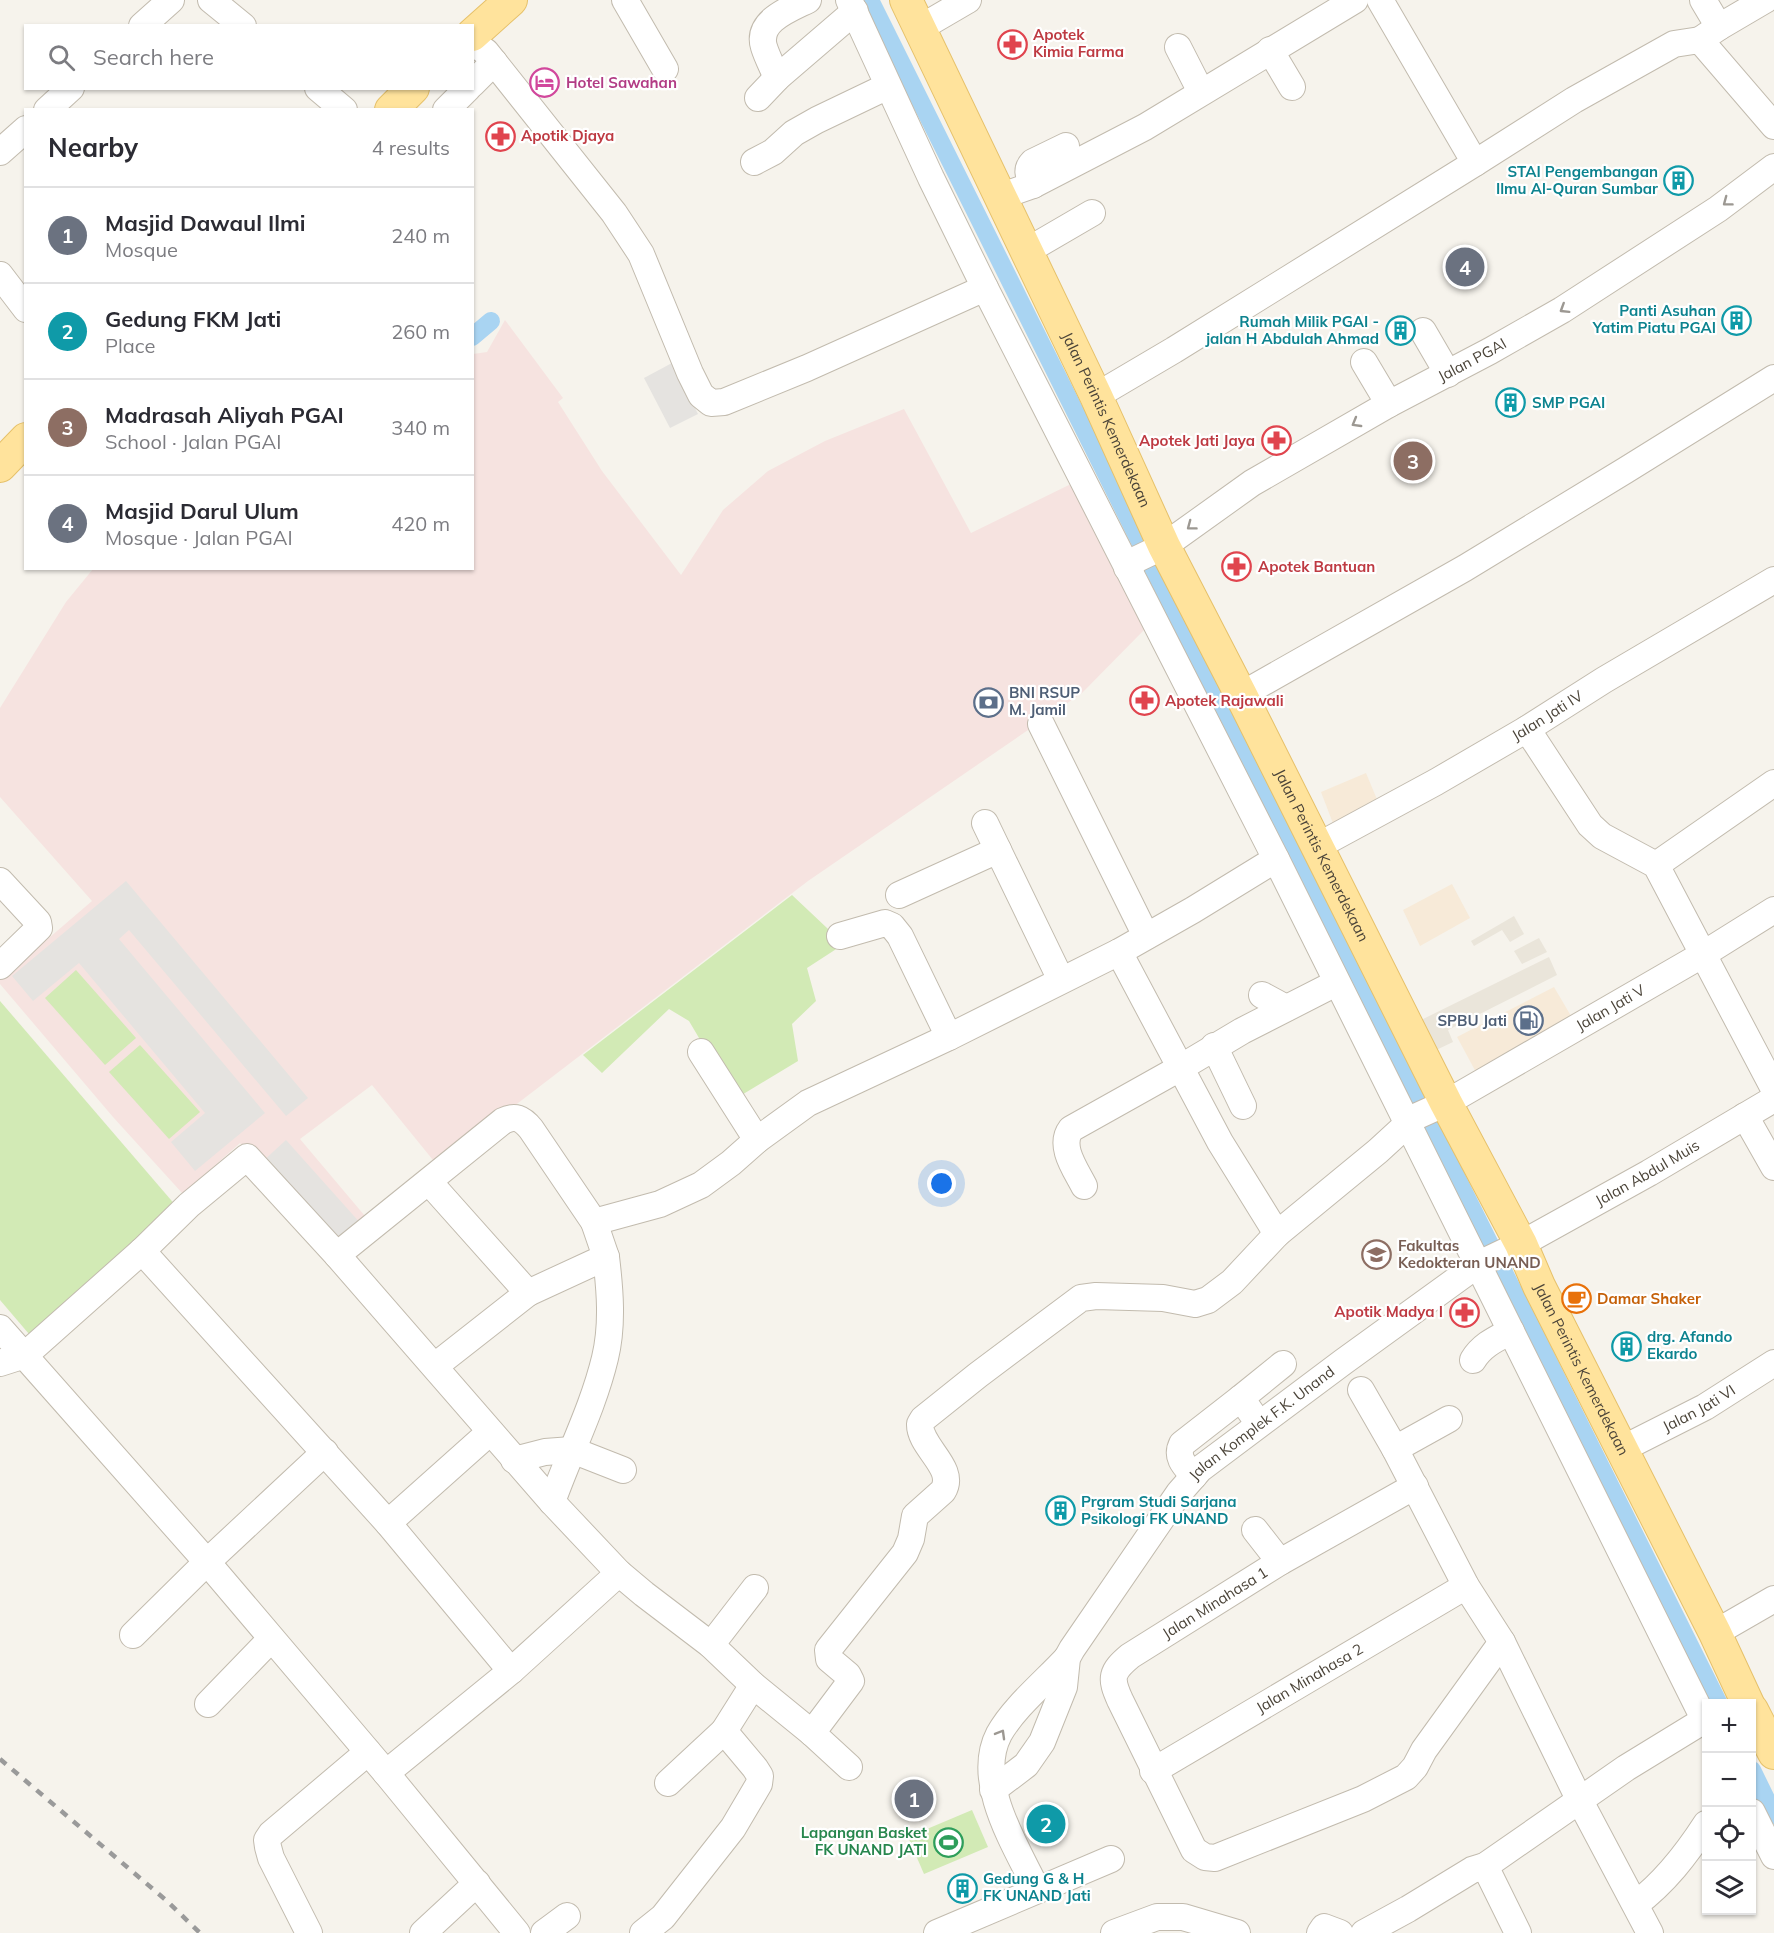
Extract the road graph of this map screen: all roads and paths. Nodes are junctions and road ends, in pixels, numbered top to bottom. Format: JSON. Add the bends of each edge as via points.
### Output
{"nodes":[{"id":1,"x":171,"y":0,"type":"edge"},
{"id":2,"x":211,"y":0,"type":"edge"},
{"id":3,"x":625,"y":0,"type":"edge"},
{"id":4,"x":808,"y":0,"type":"edge"},
{"id":5,"x":906,"y":0,"type":"edge"},
{"id":6,"x":968,"y":0,"type":"edge"},
{"id":7,"x":1355,"y":0,"type":"edge"},
{"id":8,"x":1380,"y":0,"type":"edge"},
{"id":9,"x":1703,"y":0,"type":"edge"},
{"id":10,"x":1765,"y":0,"type":"edge"},
{"id":11,"x":500,"y":4,"type":"edge"},
{"id":12,"x":852,"y":5,"type":"edge"},
{"id":13,"x":144,"y":24,"type":"edge"},
{"id":14,"x":241,"y":24,"type":"edge"},
{"id":15,"x":920,"y":28,"type":"junction"},
{"id":16,"x":474,"y":33,"type":"edge"},
{"id":17,"x":1710,"y":33,"type":"junction"},
{"id":18,"x":474,"y":43,"type":"edge"},
{"id":19,"x":1178,"y":47,"type":"dead end"},
{"id":20,"x":1270,"y":50,"type":"junction"},
{"id":21,"x":494,"y":62,"type":"junction"},
{"id":22,"x":665,"y":69,"type":"dead end"},
{"id":23,"x":777,"y":78,"type":"junction"},
{"id":24,"x":474,"y":82,"type":"edge"},
{"id":25,"x":888,"y":86,"type":"junction"},
{"id":26,"x":1292,"y":87,"type":"dead end"},
{"id":27,"x":69,"y":90,"type":"edge"},
{"id":28,"x":320,"y":90,"type":"edge"},
{"id":29,"x":412,"y":90,"type":"edge"},
{"id":30,"x":466,"y":90,"type":"edge"},
{"id":31,"x":1201,"y":92,"type":"junction"},
{"id":32,"x":758,"y":98,"type":"dead end"},
{"id":33,"x":50,"y":108,"type":"edge"},
{"id":34,"x":342,"y":108,"type":"edge"},
{"id":35,"x":393,"y":108,"type":"edge"},
{"id":36,"x":448,"y":108,"type":"edge"},
{"id":37,"x":1774,"y":126,"type":"edge"},
{"id":38,"x":24,"y":131,"type":"edge"},
{"id":39,"x":1066,"y":146,"type":"dead end"},
{"id":40,"x":0,"y":152,"type":"edge"},
{"id":41,"x":754,"y":162,"type":"dead end"},
{"id":42,"x":1475,"y":163,"type":"junction"},
{"id":43,"x":1774,"y":167,"type":"edge"},
{"id":44,"x":1033,"y":185,"type":"junction"},
{"id":45,"x":999,"y":197,"type":"junction"},
{"id":46,"x":1092,"y":213,"type":"dead end"},
{"id":47,"x":1025,"y":252,"type":"junction"},
{"id":48,"x":0,"y":274,"type":"edge"},
{"id":49,"x":985,"y":288,"type":"junction"},
{"id":50,"x":24,"y":306,"type":"edge"},
{"id":51,"x":1423,"y":331,"type":"dead end"},
{"id":52,"x":1364,"y":362,"type":"dead end"},
{"id":53,"x":1448,"y":374,"type":"junction"},
{"id":54,"x":1774,"y":378,"type":"edge"},
{"id":55,"x":1095,"y":396,"type":"junction"},
{"id":56,"x":1389,"y":404,"type":"junction"},
{"id":57,"x":24,"y":441,"type":"edge"},
{"id":58,"x":0,"y":466,"type":"edge"},
{"id":59,"x":1142,"y":548,"type":"junction"},
{"id":60,"x":1774,"y":580,"type":"edge"},
{"id":61,"x":1241,"y":695,"type":"junction"},
{"id":62,"x":1041,"y":724,"type":"dead end"},
{"id":63,"x":1527,"y":729,"type":"junction"},
{"id":64,"x":1774,"y":783,"type":"edge"},
{"id":65,"x":986,"y":823,"type":"dead end"},
{"id":66,"x":1316,"y":847,"type":"junction"},
{"id":67,"x":998,"y":850,"type":"junction"},
{"id":68,"x":1276,"y":859,"type":"junction"},
{"id":69,"x":1656,"y":865,"type":"junction"},
{"id":70,"x":0,"y":881,"type":"edge"},
{"id":71,"x":899,"y":895,"type":"dead end"},
{"id":72,"x":1774,"y":910,"type":"edge"},
{"id":73,"x":840,"y":936,"type":"dead end"},
{"id":74,"x":1146,"y":936,"type":"junction"},
{"id":75,"x":1119,"y":952,"type":"junction"},
{"id":76,"x":1702,"y":955,"type":"junction"},
{"id":77,"x":0,"y":966,"type":"edge"},
{"id":78,"x":1061,"y":980,"type":"junction"},
{"id":79,"x":1336,"y":983,"type":"junction"},
{"id":80,"x":1262,"y":995,"type":"dead end"},
{"id":81,"x":1286,"y":1008,"type":"junction"},
{"id":82,"x":949,"y":1037,"type":"junction"},
{"id":83,"x":1214,"y":1046,"type":"junction"},
{"id":84,"x":701,"y":1052,"type":"dead end"},
{"id":85,"x":1180,"y":1068,"type":"junction"},
{"id":86,"x":1774,"y":1089,"type":"edge"},
{"id":87,"x":1774,"y":1099,"type":"edge"},
{"id":88,"x":1243,"y":1106,"type":"dead end"},
{"id":89,"x":1426,"y":1113,"type":"junction"},
{"id":90,"x":1745,"y":1116,"type":"junction"},
{"id":91,"x":757,"y":1140,"type":"junction"},
{"id":92,"x":1774,"y":1167,"type":"edge"},
{"id":93,"x":429,"y":1182,"type":"junction"},
{"id":94,"x":1084,"y":1186,"type":"dead end"},
{"id":95,"x":594,"y":1222,"type":"junction"},
{"id":96,"x":1277,"y":1234,"type":"junction"},
{"id":97,"x":1515,"y":1246,"type":"junction"},
{"id":98,"x":142,"y":1251,"type":"junction"},
{"id":99,"x":337,"y":1255,"type":"junction"},
{"id":100,"x":606,"y":1257,"type":"junction"},
{"id":101,"x":1480,"y":1263,"type":"junction"},
{"id":102,"x":528,"y":1293,"type":"junction"},
{"id":103,"x":0,"y":1328,"type":"edge"},
{"id":104,"x":1511,"y":1331,"type":"junction"},
{"id":105,"x":25,"y":1355,"type":"junction"},
{"id":106,"x":1473,"y":1360,"type":"dead end"},
{"id":107,"x":0,"y":1363,"type":"edge"},
{"id":108,"x":1774,"y":1363,"type":"edge"},
{"id":109,"x":1283,"y":1364,"type":"dead end"},
{"id":110,"x":435,"y":1366,"type":"junction"},
{"id":111,"x":1361,"y":1390,"type":"dead end"},
{"id":112,"x":1241,"y":1398,"type":"junction"},
{"id":113,"x":1449,"y":1419,"type":"dead end"},
{"id":114,"x":1259,"y":1424,"type":"junction"},
{"id":115,"x":490,"y":1432,"type":"junction"},
{"id":116,"x":1395,"y":1449,"type":"junction"},
{"id":117,"x":1622,"y":1449,"type":"junction"},
{"id":118,"x":572,"y":1450,"type":"junction"},
{"id":119,"x":325,"y":1452,"type":"junction"},
{"id":120,"x":514,"y":1460,"type":"junction"},
{"id":121,"x":623,"y":1470,"type":"dead end"},
{"id":122,"x":1194,"y":1476,"type":"junction"},
{"id":123,"x":1415,"y":1486,"type":"junction"},
{"id":124,"x":552,"y":1502,"type":"junction"},
{"id":125,"x":388,"y":1523,"type":"junction"},
{"id":126,"x":1255,"y":1530,"type":"dead end"},
{"id":127,"x":207,"y":1562,"type":"junction"},
{"id":128,"x":1280,"y":1562,"type":"junction"},
{"id":129,"x":619,"y":1573,"type":"junction"},
{"id":130,"x":1466,"y":1586,"type":"junction"},
{"id":131,"x":755,"y":1588,"type":"dead end"},
{"id":132,"x":1774,"y":1599,"type":"edge"},
{"id":133,"x":1715,"y":1633,"type":"junction"},
{"id":134,"x":133,"y":1635,"type":"dead end"},
{"id":135,"x":271,"y":1639,"type":"junction"},
{"id":136,"x":1502,"y":1642,"type":"junction"},
{"id":137,"x":711,"y":1645,"type":"junction"},
{"id":138,"x":1067,"y":1658,"type":"junction"},
{"id":139,"x":511,"y":1671,"type":"junction"},
{"id":140,"x":753,"y":1685,"type":"junction"},
{"id":141,"x":1744,"y":1699,"type":"edge"},
{"id":142,"x":208,"y":1704,"type":"dead end"},
{"id":143,"x":1702,"y":1712,"type":"edge"},
{"id":144,"x":1702,"y":1722,"type":"edge"},
{"id":145,"x":1756,"y":1722,"type":"edge"},
{"id":146,"x":724,"y":1731,"type":"junction"},
{"id":147,"x":812,"y":1733,"type":"junction"},
{"id":148,"x":368,"y":1752,"type":"junction"},
{"id":149,"x":1774,"y":1753,"type":"edge"},
{"id":150,"x":849,"y":1767,"type":"dead end"},
{"id":151,"x":1153,"y":1771,"type":"junction"},
{"id":152,"x":386,"y":1773,"type":"junction"},
{"id":153,"x":668,"y":1783,"type":"dead end"},
{"id":154,"x":993,"y":1790,"type":"junction"},
{"id":155,"x":1580,"y":1801,"type":"junction"},
{"id":156,"x":1756,"y":1820,"type":"edge"},
{"id":157,"x":1702,"y":1831,"type":"edge"},
{"id":158,"x":1774,"y":1856,"type":"edge"},
{"id":159,"x":1111,"y":1860,"type":"dead end"},
{"id":160,"x":1485,"y":1866,"type":"junction"},
{"id":161,"x":477,"y":1883,"type":"junction"},
{"id":162,"x":1036,"y":1890,"type":"junction"},
{"id":163,"x":1636,"y":1904,"type":"junction"},
{"id":164,"x":567,"y":1916,"type":"dead end"},
{"id":165,"x":309,"y":1933,"type":"edge"},
{"id":166,"x":423,"y":1933,"type":"edge"},
{"id":167,"x":517,"y":1933,"type":"edge"},
{"id":168,"x":544,"y":1933,"type":"edge"},
{"id":169,"x":643,"y":1933,"type":"edge"},
{"id":170,"x":938,"y":1933,"type":"edge"},
{"id":171,"x":1114,"y":1933,"type":"edge"},
{"id":172,"x":1237,"y":1933,"type":"edge"},
{"id":173,"x":1320,"y":1933,"type":"edge"},
{"id":174,"x":1340,"y":1933,"type":"edge"},
{"id":175,"x":1364,"y":1933,"type":"edge"},
{"id":176,"x":1518,"y":1933,"type":"edge"},
{"id":177,"x":1650,"y":1933,"type":"edge"}],
"edges":[{"from":1,"to":13,"type":"street"},
{"from":2,"to":14,"type":"street"},
{"from":3,"to":22,"type":"street"},
{"from":4,"to":23,"type":"street","via":[[778,16],[764,33],[763,45]]},
{"from":5,"to":15,"type":"main road","name":"Jalan Perintis Kemerdekaan"},
{"from":6,"to":15,"type":"street"},
{"from":7,"to":20,"type":"street"},
{"from":8,"to":42,"type":"street"},
{"from":9,"to":17,"type":"street"},
{"from":10,"to":17,"type":"street"},
{"from":11,"to":16,"type":"main road"},
{"from":12,"to":23,"type":"street"},
{"from":12,"to":25,"type":"street"},
{"from":15,"to":45,"type":"main road","name":"Jalan Perintis Kemerdekaan"},
{"from":17,"to":37,"type":"street"},
{"from":17,"to":42,"type":"street","via":[[1674,44],[1574,100]]},
{"from":18,"to":21,"type":"street"},
{"from":19,"to":31,"type":"street"},
{"from":20,"to":26,"type":"street"},
{"from":20,"to":31,"type":"street"},
{"from":21,"to":24,"type":"street"},
{"from":21,"to":49,"type":"street","via":[[614,213],[641,254],[681,355],[701,395],[711,403],[724,402],[807,368]]},
{"from":23,"to":32,"type":"street"},
{"from":25,"to":41,"type":"street","via":[[794,133],[773,152]]},
{"from":25,"to":49,"type":"street"},
{"from":27,"to":33,"type":"street"},
{"from":28,"to":34,"type":"street"},
{"from":29,"to":35,"type":"main road"},
{"from":30,"to":36,"type":"street"},
{"from":31,"to":44,"type":"street","via":[[1145,127]]},
{"from":38,"to":40,"type":"street"},
{"from":39,"to":44,"type":"street","via":[[1029,165]]},
{"from":42,"to":55,"type":"street"},
{"from":43,"to":53,"type":"street","name":"Jalan PGAI","one_way":true,"via":[[1718,209],[1562,310]]},
{"from":44,"to":45,"type":"street"},
{"from":45,"to":47,"type":"main road","name":"Jalan Perintis Kemerdekaan"},
{"from":46,"to":47,"type":"street"},
{"from":47,"to":55,"type":"main road","name":"Jalan Perintis Kemerdekaan"},
{"from":48,"to":50,"type":"street"},
{"from":49,"to":59,"type":"street"},
{"from":51,"to":53,"type":"street"},
{"from":52,"to":56,"type":"street"},
{"from":53,"to":56,"type":"street","name":"Jalan PGAI"},
{"from":54,"to":61,"type":"street","via":[[1475,562]]},
{"from":55,"to":59,"type":"main road","name":"Jalan Perintis Kemerdekaan"},
{"from":56,"to":59,"type":"street","name":"Jalan PGAI","one_way":true},
{"from":57,"to":58,"type":"main road"},
{"from":59,"to":61,"type":"main road","name":"Jalan Perintis Kemerdekaan"},
{"from":59,"to":68,"type":"street"},
{"from":60,"to":63,"type":"street","name":"Jalan Jati IV"},
{"from":61,"to":66,"type":"main road","name":"Jalan Perintis Kemerdekaan"},
{"from":62,"to":74,"type":"street"},
{"from":63,"to":66,"type":"street","name":"Jalan Jati IV"},
{"from":63,"to":69,"type":"street","via":[[1590,825],[1602,836]]},
{"from":64,"to":69,"type":"street"},
{"from":65,"to":67,"type":"street"},
{"from":66,"to":89,"type":"main road","name":"Jalan Perintis Kemerdekaan"},
{"from":67,"to":71,"type":"street"},
{"from":67,"to":78,"type":"street"},
{"from":68,"to":74,"type":"street"},
{"from":68,"to":79,"type":"street"},
{"from":69,"to":76,"type":"street"},
{"from":70,"to":77,"type":"street","via":[[38,922],[39,928]]},
{"from":72,"to":76,"type":"street","name":"Jalan Jati V"},
{"from":73,"to":82,"type":"street","via":[[885,923],[892,926]]},
{"from":74,"to":75,"type":"street"},
{"from":75,"to":78,"type":"street"},
{"from":75,"to":85,"type":"street"},
{"from":76,"to":86,"type":"street"},
{"from":76,"to":89,"type":"street","name":"Jalan Jati V"},
{"from":78,"to":82,"type":"street"},
{"from":79,"to":81,"type":"street"},
{"from":79,"to":89,"type":"street"},
{"from":80,"to":81,"type":"street"},
{"from":81,"to":83,"type":"street"},
{"from":82,"to":91,"type":"street","via":[[808,1103]]},
{"from":83,"to":85,"type":"street"},
{"from":83,"to":88,"type":"street"},
{"from":84,"to":91,"type":"street"},
{"from":85,"to":94,"type":"street","via":[[1071,1128],[1065,1143]]},
{"from":85,"to":96,"type":"street"},
{"from":87,"to":90,"type":"street","name":"Jalan Abdul Muis"},
{"from":89,"to":96,"type":"street","name":"Jalan Jati V"},
{"from":89,"to":97,"type":"main road","name":"Jalan Perintis Kemerdekaan"},
{"from":89,"to":101,"type":"street"},
{"from":90,"to":92,"type":"street"},
{"from":90,"to":97,"type":"street","name":"Jalan Abdul Muis"},
{"from":91,"to":95,"type":"street","via":[[701,1185],[660,1204]]},
{"from":93,"to":95,"type":"street","via":[[503,1122],[519,1118],[531,1128]]},
{"from":93,"to":99,"type":"street"},
{"from":93,"to":102,"type":"street"},
{"from":95,"to":100,"type":"street"},
{"from":96,"to":147,"type":"street","name":"Jalan Jati V","via":[[1232,1282],[1208,1300],[1195,1304],[1163,1298],[1081,1298],[923,1419],[921,1432],[945,1472],[946,1486],[915,1515],[905,1553],[828,1650],[829,1659],[850,1681]]},
{"from":97,"to":101,"type":"street","name":"Jalan Abdul Muis"},
{"from":97,"to":117,"type":"main road","name":"Jalan Perintis Kemerdekaan"},
{"from":98,"to":99,"type":"street","via":[[247,1157]]},
{"from":98,"to":105,"type":"street"},
{"from":98,"to":119,"type":"street"},
{"from":99,"to":110,"type":"street"},
{"from":100,"to":102,"type":"street"},
{"from":100,"to":118,"type":"street","via":[[611,1299],[606,1356]]},
{"from":101,"to":104,"type":"street"},
{"from":101,"to":114,"type":"street","name":"Jalan Komplek F.K. Unand"},
{"from":102,"to":110,"type":"street"},
{"from":103,"to":105,"type":"street"},
{"from":104,"to":106,"type":"street","via":[[1486,1345]]},
{"from":104,"to":143,"type":"street"},
{"from":105,"to":107,"type":"street"},
{"from":105,"to":127,"type":"street"},
{"from":108,"to":117,"type":"street","name":"Jalan Jati VI","via":[[1705,1407]]},
{"from":109,"to":112,"type":"street"},
{"from":110,"to":115,"type":"street"},
{"from":111,"to":116,"type":"street"},
{"from":112,"to":114,"type":"street"},
{"from":112,"to":122,"type":"street","via":[[1182,1444],[1181,1460]]},
{"from":113,"to":116,"type":"street"},
{"from":114,"to":122,"type":"street","name":"Jalan Komplek F.K. Unand"},
{"from":115,"to":120,"type":"street"},
{"from":115,"to":125,"type":"street"},
{"from":116,"to":123,"type":"street"},
{"from":117,"to":133,"type":"main road","name":"Jalan Perintis Kemerdekaan"},
{"from":118,"to":120,"type":"street"},
{"from":118,"to":121,"type":"street"},
{"from":118,"to":124,"type":"street"},
{"from":119,"to":125,"type":"street"},
{"from":119,"to":127,"type":"street"},
{"from":120,"to":124,"type":"street"},
{"from":122,"to":138,"type":"street","name":"Jalan Komplek F.K. Unand"},
{"from":123,"to":128,"type":"street","name":"Jalan Minahasa 1"},
{"from":123,"to":130,"type":"street"},
{"from":124,"to":129,"type":"street"},
{"from":125,"to":139,"type":"street"},
{"from":126,"to":128,"type":"street"},
{"from":127,"to":134,"type":"street"},
{"from":127,"to":135,"type":"street"},
{"from":128,"to":151,"type":"street","name":"Jalan Minahasa 1","via":[[1116,1668],[1116,1692]]},
{"from":129,"to":137,"type":"street"},
{"from":129,"to":139,"type":"street"},
{"from":130,"to":136,"type":"street"},
{"from":130,"to":151,"type":"street","name":"Jalan Minahasa 2"},
{"from":131,"to":137,"type":"street"},
{"from":132,"to":133,"type":"street"},
{"from":133,"to":141,"type":"main road","name":"Jalan Perintis Kemerdekaan"},
{"from":135,"to":142,"type":"street"},
{"from":135,"to":148,"type":"street"},
{"from":136,"to":151,"type":"street","via":[[1406,1776],[1363,1799],[1215,1858],[1194,1850]]},
{"from":136,"to":155,"type":"street"},
{"from":137,"to":140,"type":"street"},
{"from":138,"to":154,"type":"street","name":"Jalan Komplek F.K. Unand","via":[[1064,1687],[1042,1742],[1026,1765]]},
{"from":154,"to":138,"type":"street","name":"Jalan Komplek F.K. Unand","one_way":true,"via":[[991,1754],[1000,1733]]},
{"from":139,"to":152,"type":"street"},
{"from":140,"to":146,"type":"street"},
{"from":140,"to":147,"type":"street"},
{"from":144,"to":155,"type":"street"},
{"from":145,"to":149,"type":"main road","name":"Jalan Perintis Kemerdekaan"},
{"from":146,"to":153,"type":"street"},
{"from":146,"to":169,"type":"street","via":[[755,1768],[760,1780],[733,1828],[663,1917]]},
{"from":147,"to":150,"type":"street"},
{"from":148,"to":152,"type":"street"},
{"from":148,"to":165,"type":"street","via":[[267,1840],[271,1858]]},
{"from":152,"to":161,"type":"street"},
{"from":154,"to":162,"type":"street"},
{"from":155,"to":160,"type":"street"},
{"from":155,"to":163,"type":"street"},
{"from":156,"to":158,"type":"street"},
{"from":157,"to":163,"type":"street","via":[[1672,1871]]},
{"from":159,"to":162,"type":"street"},
{"from":160,"to":175,"type":"street"},
{"from":160,"to":176,"type":"street"},
{"from":161,"to":166,"type":"street"},
{"from":161,"to":167,"type":"street"},
{"from":162,"to":170,"type":"street"},
{"from":163,"to":177,"type":"street"},
{"from":164,"to":168,"type":"street"},
{"from":171,"to":172,"type":"street","via":[[1157,1917],[1183,1917]]},
{"from":173,"to":174,"type":"street","via":[[1324,1928]]}]}
